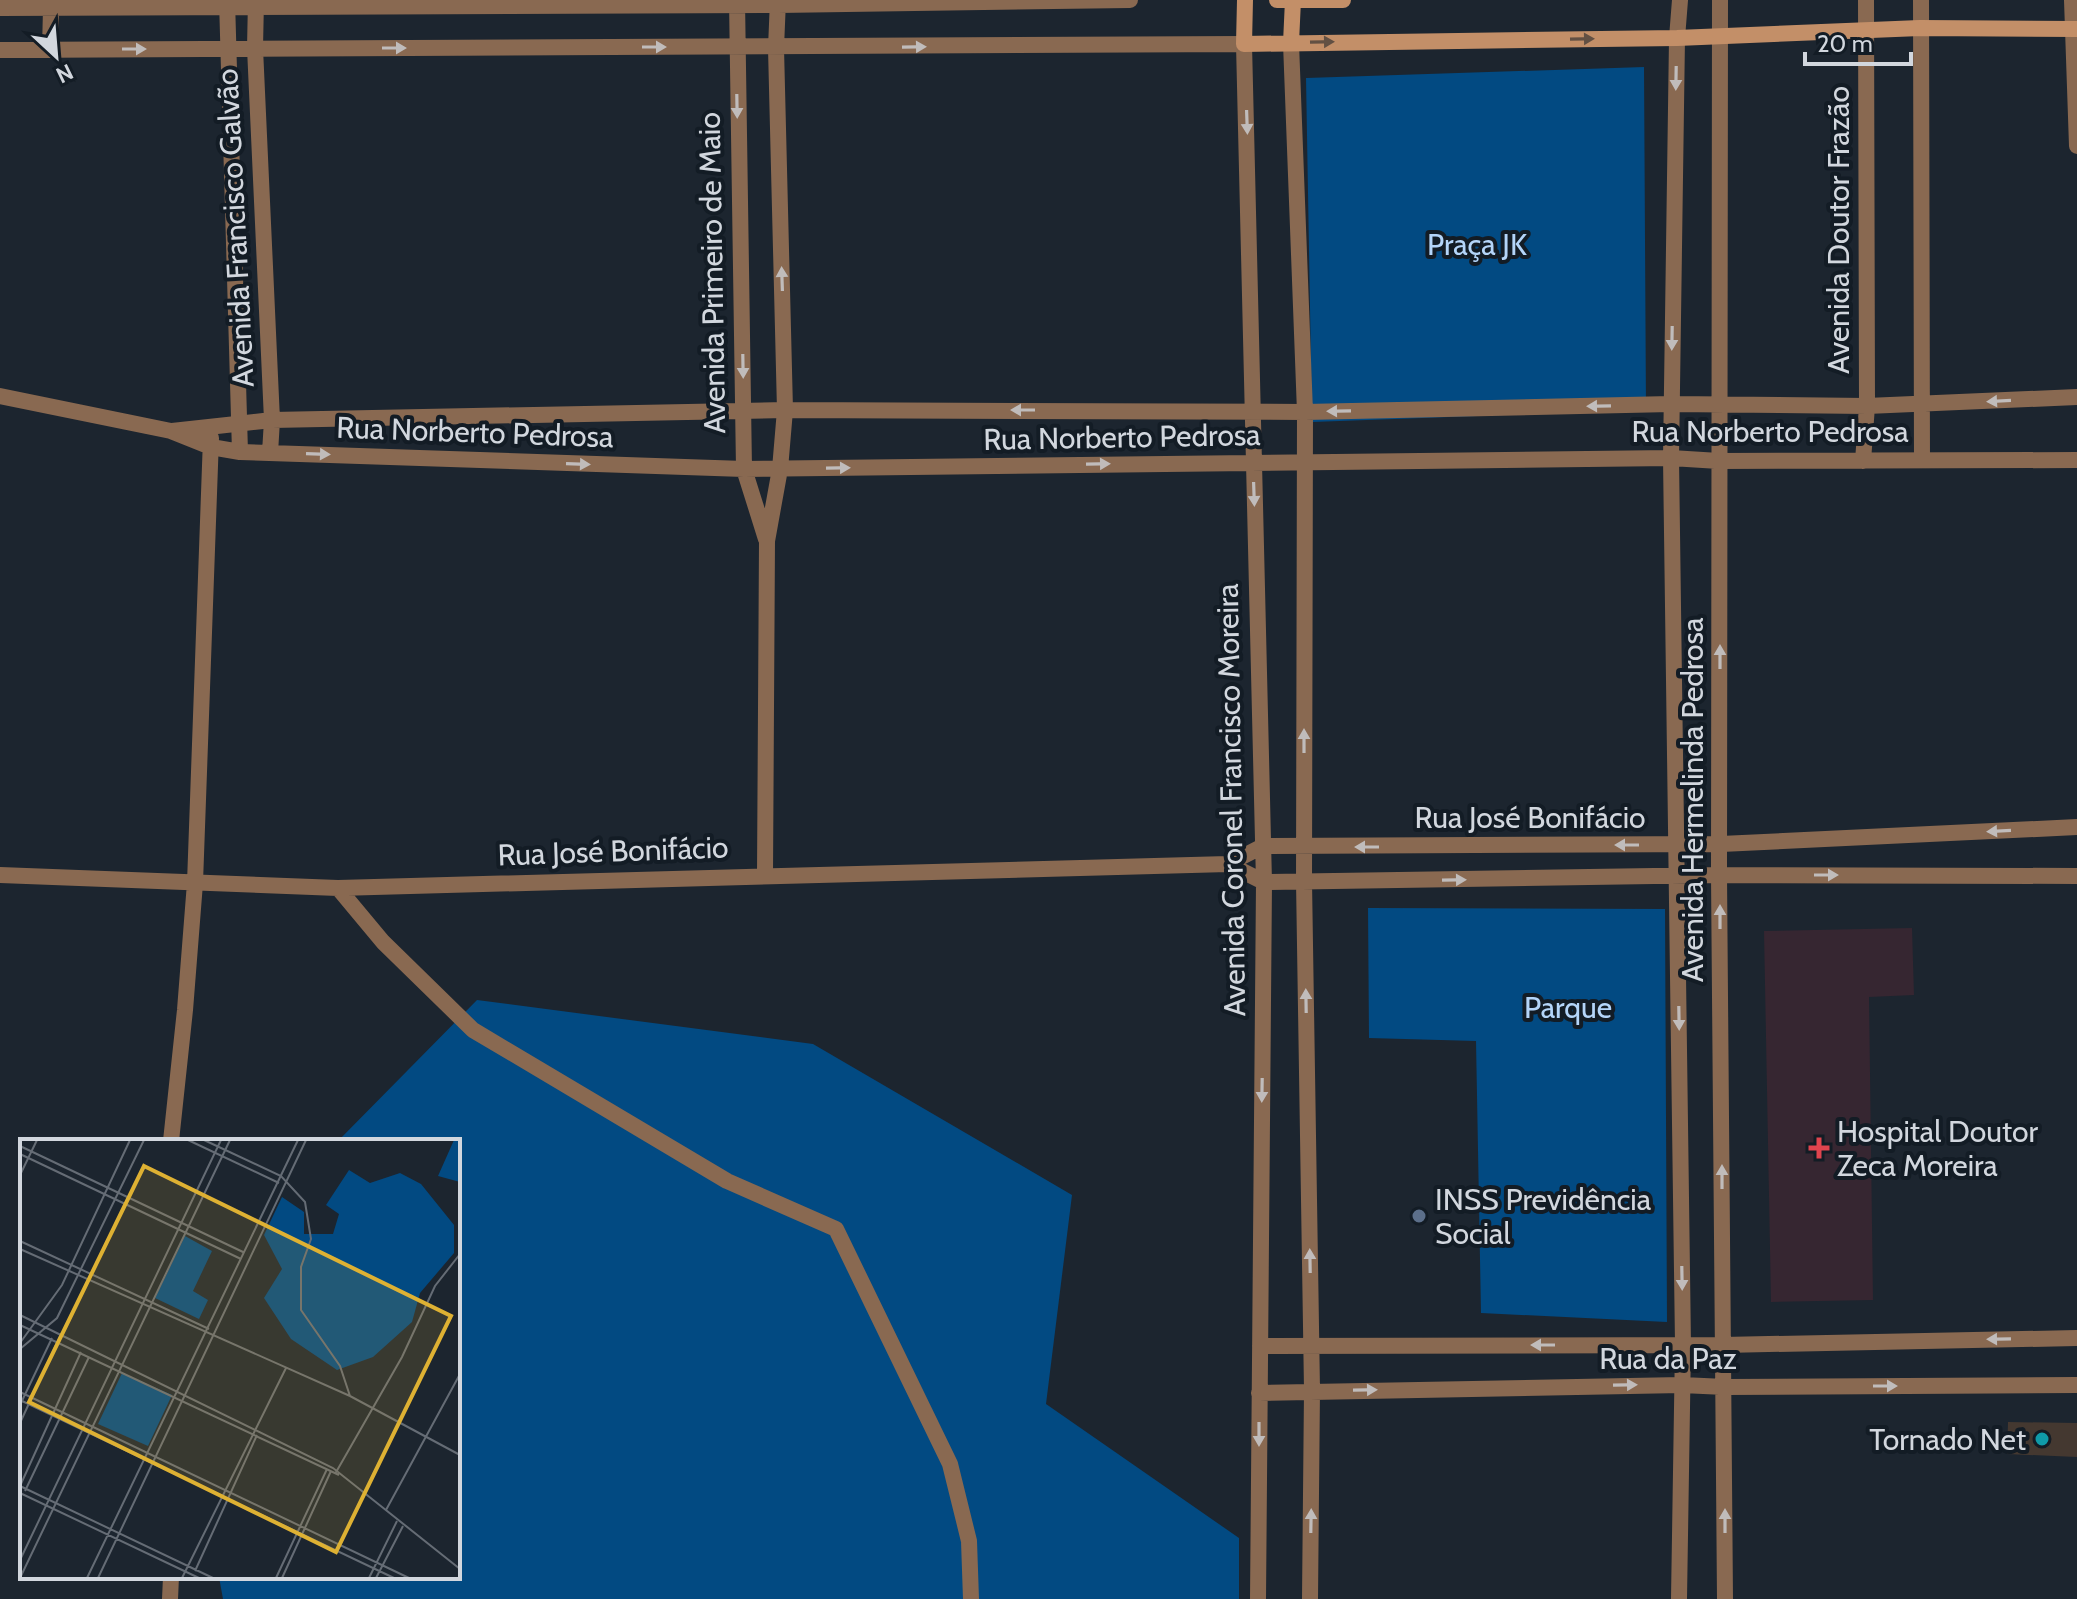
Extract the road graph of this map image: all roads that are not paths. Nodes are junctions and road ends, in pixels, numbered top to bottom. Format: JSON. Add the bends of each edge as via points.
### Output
{"nodes":[{"id":1,"x":1130,"y":0,"type":"edge"},
{"id":2,"x":1245,"y":0,"type":"edge"},
{"id":3,"x":1277,"y":0,"type":"edge"},
{"id":4,"x":1293,"y":0,"type":"edge"},
{"id":5,"x":1343,"y":0,"type":"edge"},
{"id":6,"x":1680,"y":0,"type":"edge"},
{"id":7,"x":1720,"y":0,"type":"edge"},
{"id":8,"x":1866,"y":0,"type":"edge"},
{"id":9,"x":1921,"y":0,"type":"edge"},
{"id":10,"x":2072,"y":0,"type":"edge"},
{"id":11,"x":737,"y":2,"type":"edge"},
{"id":12,"x":227,"y":3,"type":"edge"},
{"id":13,"x":256,"y":3,"type":"edge"},
{"id":14,"x":778,"y":3,"type":"edge"},
{"id":15,"x":0,"y":8,"type":"edge"},
{"id":16,"x":51,"y":8,"type":"junction"},
{"id":17,"x":1920,"y":28,"type":"junction"},
{"id":18,"x":2076,"y":29,"type":"edge"},
{"id":19,"x":1865,"y":32,"type":"junction"},
{"id":20,"x":1719,"y":36,"type":"junction"},
{"id":21,"x":1677,"y":38,"type":"junction"},
{"id":22,"x":1291,"y":43,"type":"junction"},
{"id":23,"x":1244,"y":44,"type":"junction"},
{"id":24,"x":736,"y":47,"type":"junction"},
{"id":25,"x":229,"y":48,"type":"junction"},
{"id":26,"x":255,"y":48,"type":"junction"},
{"id":27,"x":776,"y":48,"type":"junction"},
{"id":28,"x":0,"y":50,"type":"edge"},
{"id":29,"x":50,"y":50,"type":"junction"},
{"id":30,"x":2077,"y":146,"type":"edge"},
{"id":31,"x":0,"y":396,"type":"edge"},
{"id":32,"x":2077,"y":397,"type":"edge"},
{"id":33,"x":1671,"y":404,"type":"junction"},
{"id":34,"x":1923,"y":404,"type":"junction"},
{"id":35,"x":1721,"y":405,"type":"junction"},
{"id":36,"x":1867,"y":406,"type":"junction"},
{"id":37,"x":785,"y":410,"type":"junction"},
{"id":38,"x":1255,"y":410,"type":"junction"},
{"id":39,"x":744,"y":412,"type":"junction"},
{"id":40,"x":1305,"y":412,"type":"junction"},
{"id":41,"x":272,"y":420,"type":"junction"},
{"id":42,"x":241,"y":421,"type":"junction"},
{"id":43,"x":212,"y":424,"type":"junction"},
{"id":44,"x":171,"y":431,"type":"junction"},
{"id":45,"x":211,"y":447,"type":"junction"},
{"id":46,"x":240,"y":452,"type":"junction"},
{"id":47,"x":270,"y":453,"type":"junction"},
{"id":48,"x":1671,"y":458,"type":"junction"},
{"id":49,"x":1922,"y":460,"type":"junction"},
{"id":50,"x":2077,"y":460,"type":"edge"},
{"id":51,"x":1719,"y":461,"type":"junction"},
{"id":52,"x":1863,"y":461,"type":"junction"},
{"id":53,"x":1253,"y":463,"type":"junction"},
{"id":54,"x":1304,"y":464,"type":"junction"},
{"id":55,"x":744,"y":469,"type":"junction"},
{"id":56,"x":780,"y":469,"type":"junction"},
{"id":57,"x":767,"y":541,"type":"junction"},
{"id":58,"x":2077,"y":827,"type":"edge"},
{"id":59,"x":1676,"y":844,"type":"junction"},
{"id":60,"x":1721,"y":844,"type":"junction"},
{"id":61,"x":1263,"y":846,"type":"junction"},
{"id":62,"x":1303,"y":847,"type":"junction"},
{"id":63,"x":1228,"y":864,"type":"junction"},
{"id":64,"x":0,"y":875,"type":"edge"},
{"id":65,"x":765,"y":875,"type":"junction"},
{"id":66,"x":1719,"y":875,"type":"junction"},
{"id":67,"x":2077,"y":876,"type":"edge"},
{"id":68,"x":1678,"y":877,"type":"junction"},
{"id":69,"x":1304,"y":881,"type":"junction"},
{"id":70,"x":1264,"y":882,"type":"junction"},
{"id":71,"x":195,"y":883,"type":"junction"},
{"id":72,"x":338,"y":888,"type":"junction"},
{"id":73,"x":171,"y":1139,"type":"edge"},
{"id":74,"x":2077,"y":1338,"type":"edge"},
{"id":75,"x":1312,"y":1345,"type":"junction"},
{"id":76,"x":1683,"y":1345,"type":"junction"},
{"id":77,"x":1723,"y":1345,"type":"junction"},
{"id":78,"x":1260,"y":1346,"type":"junction"},
{"id":79,"x":1682,"y":1385,"type":"junction"},
{"id":80,"x":2077,"y":1385,"type":"edge"},
{"id":81,"x":1725,"y":1387,"type":"junction"},
{"id":82,"x":1312,"y":1390,"type":"junction"},
{"id":83,"x":1259,"y":1393,"type":"junction"},
{"id":84,"x":171,"y":1579,"type":"edge"},
{"id":85,"x":170,"y":1599,"type":"edge"},
{"id":86,"x":971,"y":1599,"type":"edge"},
{"id":87,"x":1258,"y":1599,"type":"edge"},
{"id":88,"x":1310,"y":1599,"type":"edge"},
{"id":89,"x":1679,"y":1599,"type":"edge"},
{"id":90,"x":1725,"y":1599,"type":"edge"}],
"edges":[{"from":1,"to":14,"type":"street"},
{"from":2,"to":23,"type":"street","name":"Avenida Coronel Francisco Moreira"},
{"from":3,"to":4,"type":"street"},
{"from":4,"to":5,"type":"street"},
{"from":4,"to":22,"type":"street"},
{"from":6,"to":21,"type":"street"},
{"from":7,"to":20,"type":"street","name":"Avenida Hermelinda Pedrosa"},
{"from":8,"to":19,"type":"street","name":"Avenida Doutor Frazão"},
{"from":9,"to":17,"type":"street"},
{"from":10,"to":18,"type":"street"},
{"from":11,"to":13,"type":"street"},
{"from":11,"to":14,"type":"street"},
{"from":11,"to":24,"type":"street","name":"Avenida Primeiro de Maio"},
{"from":12,"to":13,"type":"street"},
{"from":12,"to":16,"type":"street"},
{"from":12,"to":25,"type":"street","name":"Avenida Francisco Galvão"},
{"from":13,"to":26,"type":"street","name":"Avenida Francisco Galvão"},
{"from":14,"to":27,"type":"street","name":"Avenida Primeiro de Maio"},
{"from":15,"to":16,"type":"street"},
{"from":16,"to":29,"type":"street"},
{"from":17,"to":18,"type":"street"},
{"from":17,"to":19,"type":"street"},
{"from":17,"to":34,"type":"street"},
{"from":18,"to":30,"type":"street"},
{"from":19,"to":20,"type":"street"},
{"from":19,"to":36,"type":"street","name":"Avenida Doutor Frazão"},
{"from":20,"to":21,"type":"street"},
{"from":20,"to":35,"type":"street","name":"Avenida Hermelinda Pedrosa"},
{"from":22,"to":21,"type":"street","one_way":true},
{"from":21,"to":33,"type":"street","one_way":true},
{"from":22,"to":23,"type":"street"},
{"from":22,"to":40,"type":"street"},
{"from":27,"to":23,"type":"street","one_way":true},
{"from":23,"to":38,"type":"street","name":"Avenida Coronel Francisco Moreira","one_way":true},
{"from":26,"to":24,"type":"street","one_way":true},
{"from":24,"to":27,"type":"street"},
{"from":24,"to":39,"type":"street","name":"Avenida Primeiro de Maio","one_way":true},
{"from":25,"to":26,"type":"street"},
{"from":29,"to":25,"type":"street","one_way":true},
{"from":25,"to":42,"type":"street","name":"Avenida Francisco Galvão"},
{"from":26,"to":41,"type":"street","name":"Avenida Francisco Galvão"},
{"from":37,"to":27,"type":"street","name":"Avenida Primeiro de Maio","one_way":true},
{"from":28,"to":29,"type":"street"},
{"from":31,"to":44,"type":"street","name":"Rua Norberto Pedrosa"},
{"from":32,"to":34,"type":"street","name":"Rua Norberto Pedrosa","one_way":true},
{"from":33,"to":35,"type":"street","name":"Rua Norberto Pedrosa"},
{"from":33,"to":40,"type":"street","name":"Rua Norberto Pedrosa","one_way":true},
{"from":33,"to":48,"type":"street"},
{"from":34,"to":36,"type":"street","name":"Rua Norberto Pedrosa"},
{"from":34,"to":49,"type":"street"},
{"from":35,"to":36,"type":"street","name":"Rua Norberto Pedrosa"},
{"from":35,"to":51,"type":"street","name":"Avenida Hermelinda Pedrosa"},
{"from":36,"to":52,"type":"street","name":"Avenida Doutor Frazão"},
{"from":38,"to":37,"type":"street","name":"Rua Norberto Pedrosa","one_way":true},
{"from":37,"to":39,"type":"street","name":"Rua Norberto Pedrosa"},
{"from":37,"to":56,"type":"street","name":"Avenida Primeiro de Maio"},
{"from":38,"to":40,"type":"street","name":"Rua Norberto Pedrosa"},
{"from":38,"to":53,"type":"street","name":"Avenida Coronel Francisco Moreira"},
{"from":39,"to":41,"type":"street","name":"Rua Norberto Pedrosa"},
{"from":39,"to":55,"type":"street","name":"Avenida Primeiro de Maio"},
{"from":40,"to":54,"type":"street"},
{"from":41,"to":42,"type":"street","name":"Rua Norberto Pedrosa"},
{"from":41,"to":47,"type":"street","name":"Avenida Francisco Galvão"},
{"from":42,"to":43,"type":"street","name":"Rua Norberto Pedrosa"},
{"from":42,"to":46,"type":"street","name":"Avenida Francisco Galvão"},
{"from":43,"to":44,"type":"street","name":"Rua Norberto Pedrosa"},
{"from":43,"to":45,"type":"street"},
{"from":44,"to":45,"type":"street","name":"Rua Norberto Pedrosa"},
{"from":45,"to":46,"type":"street","name":"Rua Norberto Pedrosa"},
{"from":45,"to":71,"type":"street"},
{"from":46,"to":47,"type":"street","name":"Rua Norberto Pedrosa"},
{"from":47,"to":55,"type":"street","name":"Rua Norberto Pedrosa","one_way":true},
{"from":48,"to":51,"type":"street","name":"Rua Norberto Pedrosa"},
{"from":48,"to":54,"type":"street","name":"Rua Norberto Pedrosa"},
{"from":48,"to":59,"type":"street"},
{"from":49,"to":50,"type":"street","name":"Rua Norberto Pedrosa"},
{"from":49,"to":52,"type":"street","name":"Rua Norberto Pedrosa"},
{"from":51,"to":52,"type":"street","name":"Rua Norberto Pedrosa"},
{"from":60,"to":51,"type":"street","name":"Avenida Hermelinda Pedrosa","one_way":true},
{"from":53,"to":54,"type":"street","name":"Rua Norberto Pedrosa"},
{"from":56,"to":53,"type":"street","name":"Rua Norberto Pedrosa","one_way":true},
{"from":53,"to":61,"type":"street","name":"Avenida Coronel Francisco Moreira","one_way":true},
{"from":62,"to":54,"type":"street","one_way":true},
{"from":55,"to":56,"type":"street","name":"Rua Norberto Pedrosa"},
{"from":55,"to":57,"type":"street","name":"Avenida Primeiro de Maio"},
{"from":56,"to":57,"type":"street","name":"Avenida Primeiro de Maio"},
{"from":57,"to":65,"type":"street","name":"Avenida Primeiro de Maio"},
{"from":58,"to":60,"type":"street","name":"Rua José Bonifácio","one_way":true},
{"from":59,"to":60,"type":"street","name":"Rua José Bonifácio"},
{"from":59,"to":62,"type":"street","name":"Rua José Bonifácio","one_way":true},
{"from":59,"to":68,"type":"street"},
{"from":60,"to":66,"type":"street","name":"Avenida Hermelinda Pedrosa"},
{"from":61,"to":62,"type":"street","name":"Rua José Bonifácio"},
{"from":61,"to":63,"type":"street","name":"Rua José Bonifácio"},
{"from":61,"to":70,"type":"street","name":"Avenida Coronel Francisco Moreira"},
{"from":62,"to":69,"type":"street"},
{"from":63,"to":65,"type":"street","name":"Rua José Bonifácio"},
{"from":63,"to":70,"type":"street","name":"Rua José Bonifácio"},
{"from":64,"to":71,"type":"street","name":"Rua José Bonifácio"},
{"from":65,"to":72,"type":"street","name":"Rua José Bonifácio"},
{"from":66,"to":67,"type":"street","name":"Rua José Bonifácio","one_way":true},
{"from":66,"to":68,"type":"street","name":"Rua José Bonifácio"},
{"from":77,"to":66,"type":"street","name":"Avenida Hermelinda Pedrosa","one_way":true},
{"from":69,"to":68,"type":"street","name":"Rua José Bonifácio","one_way":true},
{"from":68,"to":76,"type":"street","one_way":true},
{"from":69,"to":70,"type":"street","name":"Rua José Bonifácio"},
{"from":75,"to":69,"type":"street","one_way":true},
{"from":70,"to":78,"type":"street","name":"Avenida Coronel Francisco Moreira","one_way":true},
{"from":71,"to":72,"type":"street","name":"Rua José Bonifácio"},
{"from":71,"to":73,"type":"street"},
{"from":72,"to":86,"type":"street","via":[[383,942],[473,1030],[727,1181],[836,1229],[950,1464],[969,1541]]},
{"from":74,"to":77,"type":"street","name":"Rua da Paz","one_way":true},
{"from":76,"to":75,"type":"street","name":"Rua da Paz","one_way":true},
{"from":75,"to":78,"type":"street","name":"Rua da Paz"},
{"from":75,"to":82,"type":"street"},
{"from":76,"to":77,"type":"street","name":"Rua da Paz"},
{"from":76,"to":79,"type":"street"},
{"from":77,"to":81,"type":"street","name":"Avenida Hermelinda Pedrosa"},
{"from":78,"to":83,"type":"street","name":"Avenida Coronel Francisco Moreira"},
{"from":79,"to":81,"type":"street","name":"Rua da Paz"},
{"from":82,"to":79,"type":"street","name":"Rua da Paz","one_way":true},
{"from":79,"to":89,"type":"street"},
{"from":81,"to":80,"type":"street","name":"Rua da Paz","one_way":true},
{"from":90,"to":81,"type":"street","name":"Avenida Hermelinda Pedrosa","one_way":true},
{"from":82,"to":83,"type":"street","name":"Rua da Paz"},
{"from":88,"to":82,"type":"street","one_way":true},
{"from":83,"to":87,"type":"street","name":"Avenida Coronel Francisco Moreira","one_way":true},
{"from":84,"to":85,"type":"street"}]}
